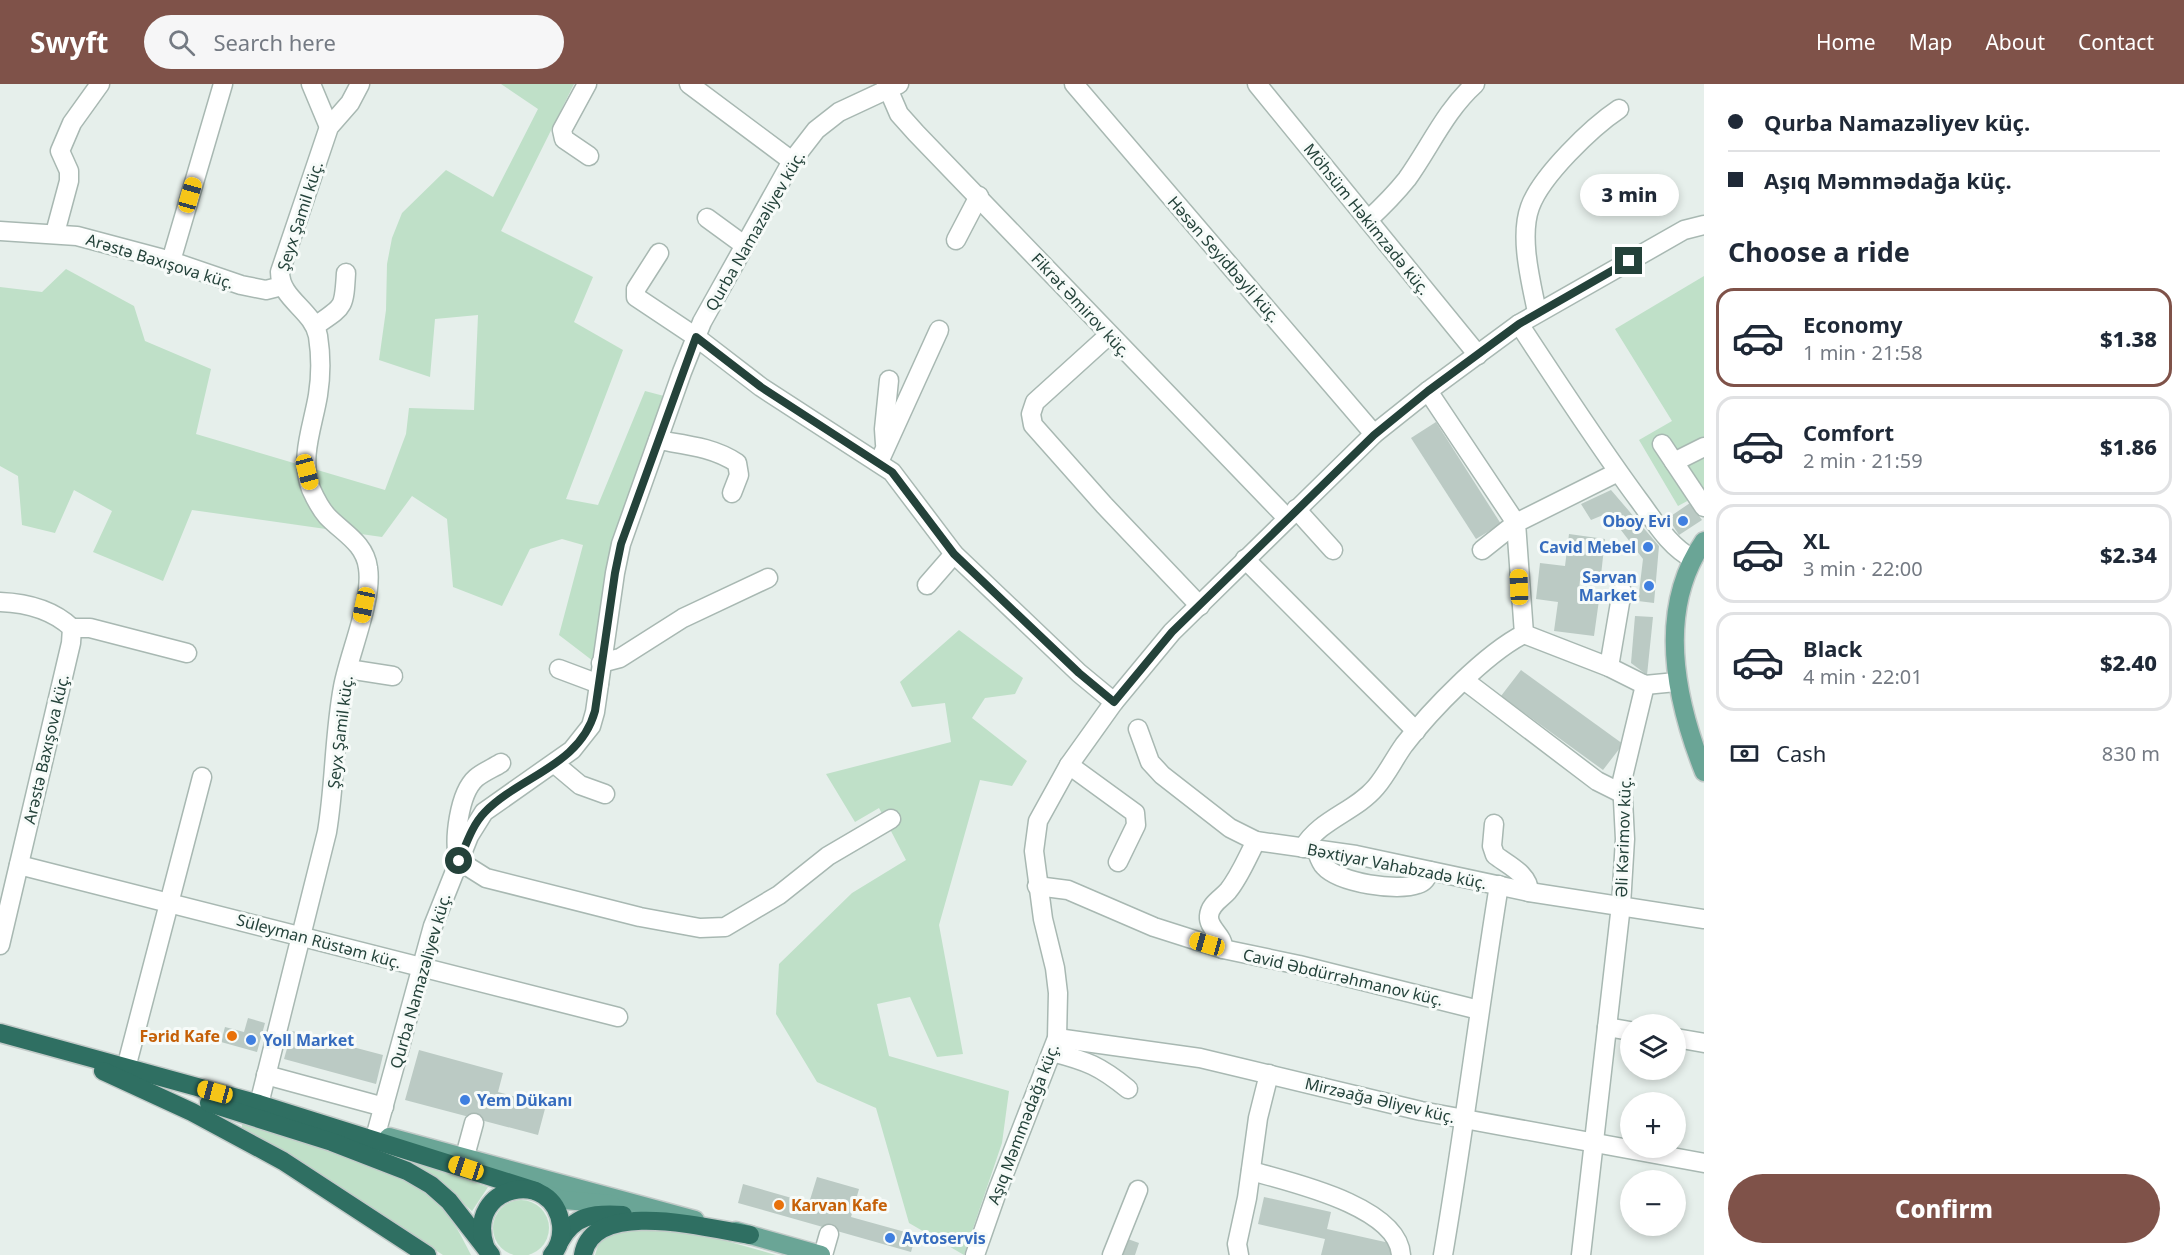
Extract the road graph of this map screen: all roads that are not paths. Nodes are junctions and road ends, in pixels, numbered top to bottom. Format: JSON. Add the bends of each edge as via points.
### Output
{"nodes":[{"id":1,"x":100,"y":84,"type":"edge"},
{"id":2,"x":223,"y":84,"type":"edge"},
{"id":3,"x":311,"y":84,"type":"edge"},
{"id":4,"x":360,"y":84,"type":"edge"},
{"id":5,"x":587,"y":84,"type":"edge"},
{"id":6,"x":689,"y":84,"type":"edge"},
{"id":7,"x":1074,"y":84,"type":"edge"},
{"id":8,"x":1257,"y":84,"type":"edge"},
{"id":9,"x":1475,"y":84,"type":"edge"},
{"id":10,"x":891,"y":85,"type":"edge"},
{"id":11,"x":1619,"y":109,"type":"dead end"},
{"id":12,"x":330,"y":127,"type":"junction"},
{"id":13,"x":589,"y":156,"type":"dead end"},
{"id":14,"x":792,"y":161,"type":"junction"},
{"id":15,"x":979,"y":196,"type":"junction"},
{"id":16,"x":707,"y":218,"type":"dead end"},
{"id":17,"x":1368,"y":220,"type":"junction"},
{"id":18,"x":1704,"y":225,"type":"edge"},
{"id":19,"x":0,"y":231,"type":"edge"},
{"id":20,"x":55,"y":233,"type":"junction"},
{"id":21,"x":956,"y":240,"type":"dead end"},
{"id":22,"x":744,"y":246,"type":"junction"},
{"id":23,"x":659,"y":253,"type":"dead end"},
{"id":24,"x":171,"y":261,"type":"junction"},
{"id":25,"x":346,"y":273,"type":"dead end"},
{"id":26,"x":282,"y":286,"type":"junction"},
{"id":27,"x":1537,"y":312,"type":"junction"},
{"id":28,"x":1519,"y":324,"type":"junction"},
{"id":29,"x":315,"y":326,"type":"junction"},
{"id":30,"x":939,"y":330,"type":"dead end"},
{"id":31,"x":1109,"y":335,"type":"junction"},
{"id":32,"x":696,"y":337,"type":"junction"},
{"id":33,"x":1478,"y":355,"type":"junction"},
{"id":34,"x":889,"y":380,"type":"dead end"},
{"id":35,"x":1428,"y":391,"type":"junction"},
{"id":36,"x":1374,"y":435,"type":"junction"},
{"id":37,"x":658,"y":440,"type":"junction"},
{"id":38,"x":1662,"y":444,"type":"dead end"},
{"id":39,"x":1704,"y":447,"type":"edge"},
{"id":40,"x":883,"y":455,"type":"junction"},
{"id":41,"x":1674,"y":462,"type":"junction"},
{"id":42,"x":1618,"y":472,"type":"junction"},
{"id":43,"x":732,"y":493,"type":"dead end"},
{"id":44,"x":1704,"y":507,"type":"edge"},
{"id":45,"x":1292,"y":514,"type":"junction"},
{"id":46,"x":1516,"y":523,"type":"junction"},
{"id":47,"x":1704,"y":540,"type":"edge"},
{"id":48,"x":1333,"y":550,"type":"dead end"},
{"id":49,"x":1482,"y":550,"type":"dead end"},
{"id":50,"x":954,"y":554,"type":"junction"},
{"id":51,"x":1245,"y":559,"type":"junction"},
{"id":52,"x":1693,"y":559,"type":"junction"},
{"id":53,"x":768,"y":578,"type":"dead end"},
{"id":54,"x":927,"y":585,"type":"dead end"},
{"id":55,"x":1622,"y":591,"type":"dead end"},
{"id":56,"x":0,"y":602,"type":"edge"},
{"id":57,"x":1200,"y":606,"type":"junction"},
{"id":58,"x":72,"y":628,"type":"junction"},
{"id":59,"x":1524,"y":634,"type":"junction"},
{"id":60,"x":187,"y":653,"type":"dead end"},
{"id":61,"x":601,"y":663,"type":"junction"},
{"id":62,"x":1609,"y":667,"type":"junction"},
{"id":63,"x":348,"y":669,"type":"junction"},
{"id":64,"x":559,"y":669,"type":"dead end"},
{"id":65,"x":393,"y":676,"type":"dead end"},
{"id":66,"x":1464,"y":680,"type":"junction"},
{"id":67,"x":1676,"y":682,"type":"junction"},
{"id":68,"x":599,"y":684,"type":"junction"},
{"id":69,"x":1645,"y":685,"type":"junction"},
{"id":70,"x":1114,"y":702,"type":"junction"},
{"id":71,"x":1138,"y":729,"type":"dead end"},
{"id":72,"x":1416,"y":731,"type":"junction"},
{"id":73,"x":501,"y":763,"type":"dead end"},
{"id":74,"x":555,"y":764,"type":"junction"},
{"id":75,"x":1069,"y":765,"type":"junction"},
{"id":76,"x":1704,"y":772,"type":"edge"},
{"id":77,"x":202,"y":777,"type":"dead end"},
{"id":78,"x":1621,"y":793,"type":"junction"},
{"id":79,"x":605,"y":794,"type":"dead end"},
{"id":80,"x":891,"y":819,"type":"dead end"},
{"id":81,"x":1494,"y":824,"type":"dead end"},
{"id":82,"x":1256,"y":841,"type":"junction"},
{"id":83,"x":1309,"y":848,"type":"junction"},
{"id":84,"x":459,"y":861,"type":"junction"},
{"id":85,"x":1118,"y":862,"type":"dead end"},
{"id":86,"x":19,"y":865,"type":"junction"},
{"id":87,"x":1430,"y":871,"type":"junction"},
{"id":88,"x":1499,"y":885,"type":"junction"},
{"id":89,"x":1037,"y":886,"type":"junction"},
{"id":90,"x":1529,"y":892,"type":"junction"},
{"id":91,"x":169,"y":902,"type":"junction"},
{"id":92,"x":1621,"y":905,"type":"junction"},
{"id":93,"x":1704,"y":919,"type":"edge"},
{"id":94,"x":301,"y":935,"type":"junction"},
{"id":95,"x":0,"y":945,"type":"edge"},
{"id":96,"x":1223,"y":949,"type":"junction"},
{"id":97,"x":421,"y":968,"type":"junction"},
{"id":98,"x":1479,"y":1010,"type":"junction"},
{"id":99,"x":618,"y":1017,"type":"dead end"},
{"id":100,"x":1607,"y":1027,"type":"junction"},
{"id":101,"x":1620,"y":1029,"type":"edge"},
{"id":102,"x":3,"y":1034,"type":"edge"},
{"id":103,"x":1686,"y":1040,"type":"edge"},
{"id":104,"x":1704,"y":1043,"type":"edge"},
{"id":105,"x":1055,"y":1045,"type":"junction"},
{"id":106,"x":95,"y":1067,"type":"junction"},
{"id":107,"x":126,"y":1068,"type":"junction"},
{"id":108,"x":1269,"y":1074,"type":"junction"},
{"id":109,"x":266,"y":1075,"type":"junction"},
{"id":110,"x":1128,"y":1089,"type":"dead end"},
{"id":111,"x":259,"y":1104,"type":"junction"},
{"id":112,"x":384,"y":1107,"type":"junction"},
{"id":113,"x":1466,"y":1120,"type":"junction"},
{"id":114,"x":474,"y":1123,"type":"dead end"},
{"id":115,"x":376,"y":1134,"type":"junction"},
{"id":116,"x":1594,"y":1143,"type":"junction"},
{"id":117,"x":465,"y":1156,"type":"junction"},
{"id":118,"x":1704,"y":1163,"type":"edge"},
{"id":119,"x":1251,"y":1171,"type":"junction"},
{"id":120,"x":1138,"y":1190,"type":"dead end"},
{"id":121,"x":536,"y":1191,"type":"junction"},
{"id":122,"x":664,"y":1211,"type":"junction"},
{"id":123,"x":683,"y":1224,"type":"junction"},
{"id":124,"x":829,"y":1234,"type":"dead end"},
{"id":125,"x":750,"y":1235,"type":"junction"},
{"id":126,"x":556,"y":1250,"type":"edge"},
{"id":127,"x":427,"y":1255,"type":"edge"},
{"id":128,"x":491,"y":1255,"type":"edge"},
{"id":129,"x":583,"y":1255,"type":"edge"},
{"id":130,"x":822,"y":1255,"type":"edge"},
{"id":131,"x":975,"y":1255,"type":"edge"},
{"id":132,"x":1112,"y":1255,"type":"edge"},
{"id":133,"x":1239,"y":1255,"type":"edge"},
{"id":134,"x":1401,"y":1255,"type":"edge"},
{"id":135,"x":1443,"y":1255,"type":"edge"},
{"id":136,"x":1581,"y":1255,"type":"edge"}],
"edges":[{"from":1,"to":20,"type":"street","via":[[64,136],[60,151],[69,181]]},
{"from":2,"to":24,"type":"street"},
{"from":3,"to":12,"type":"street"},
{"from":4,"to":12,"type":"street","name":"Şeyx Şamil küç."},
{"from":5,"to":13,"type":"street","via":[[562,130],[564,139]]},
{"from":6,"to":14,"type":"street"},
{"from":7,"to":36,"type":"street","name":"Həsən Seyidbəyli küç."},
{"from":8,"to":17,"type":"street","name":"Möhsüm Həkimzadə küç."},
{"from":9,"to":17,"type":"street","via":[[1438,128],[1389,201]]},
{"from":10,"to":14,"type":"street","name":"Qurba Namazəliyev küç.","via":[[839,112],[816,130]]},
{"from":10,"to":15,"type":"street","name":"Fikrət Əmirov küç.","via":[[899,114]]},
{"from":11,"to":27,"type":"street","via":[[1582,138],[1540,189],[1530,208],[1526,243]]},
{"from":12,"to":26,"type":"street","name":"Şeyx Şamil küç.","via":[[283,259]]},
{"from":14,"to":22,"type":"street","name":"Qurba Namazəliyev küç."},
{"from":15,"to":21,"type":"street"},
{"from":15,"to":31,"type":"street","name":"Fikrət Əmirov küç."},
{"from":16,"to":22,"type":"street"},
{"from":17,"to":33,"type":"street","name":"Möhsüm Həkimzadə küç."},
{"from":18,"to":27,"type":"street","name":"Aşıq Məmmədağa küç.","via":[[1684,230]]},
{"from":19,"to":20,"type":"street","name":"Arəstə Baxışova küç."},
{"from":20,"to":24,"type":"street","name":"Arəstə Baxışova küç."},
{"from":22,"to":32,"type":"street","name":"Qurba Namazəliyev küç."},
{"from":23,"to":32,"type":"street","via":[[636,289],[636,297]]},
{"from":24,"to":26,"type":"street","name":"Arəstə Baxışova küç.","via":[[249,287],[266,290]]},
{"from":25,"to":29,"type":"street","via":[[341,308]]},
{"from":26,"to":29,"type":"street","name":"Şeyx Şamil küç."},
{"from":27,"to":28,"type":"street","name":"Aşıq Məmmədağa küç."},
{"from":28,"to":33,"type":"street","name":"Aşıq Məmmədağa küç."},
{"from":28,"to":42,"type":"street"},
{"from":29,"to":63,"type":"street","name":"Şeyx Şamil küç.","via":[[321,376],[310,429],[307,472],[316,500],[360,546],[369,570]]},
{"from":30,"to":40,"type":"street"},
{"from":31,"to":45,"type":"street","name":"Fikrət Əmirov küç."},
{"from":31,"to":57,"type":"street","via":[[1035,402],[1033,425]]},
{"from":32,"to":37,"type":"street","name":"Qurba Namazəliyev küç."},
{"from":32,"to":40,"type":"street","via":[[801,414]]},
{"from":33,"to":35,"type":"street","name":"Aşıq Məmmədağa küç."},
{"from":34,"to":40,"type":"street"},
{"from":35,"to":36,"type":"street","name":"Aşıq Məmmədağa küç."},
{"from":35,"to":46,"type":"street"},
{"from":36,"to":45,"type":"street","name":"Aşıq Məmmədağa küç."},
{"from":37,"to":43,"type":"street","via":[[723,453],[737,463],[739,475]]},
{"from":37,"to":61,"type":"street","name":"Qurba Namazəliyev küç.","via":[[621,544]]},
{"from":38,"to":41,"type":"street"},
{"from":39,"to":41,"type":"street"},
{"from":40,"to":50,"type":"street"},
{"from":41,"to":44,"type":"street"},
{"from":42,"to":46,"type":"street"},
{"from":42,"to":52,"type":"street","via":[[1670,542]]},
{"from":45,"to":48,"type":"street","name":"Fikrət Əmirov küç."},
{"from":45,"to":51,"type":"street","name":"Aşıq Məmmədağa küç."},
{"from":46,"to":49,"type":"street"},
{"from":46,"to":59,"type":"street"},
{"from":47,"to":52,"type":"main road"},
{"from":50,"to":54,"type":"street"},
{"from":50,"to":70,"type":"street"},
{"from":51,"to":57,"type":"street","name":"Aşıq Məmmədağa küç."},
{"from":51,"to":72,"type":"street"},
{"from":52,"to":67,"type":"main road","via":[[1678,608]]},
{"from":53,"to":61,"type":"street","via":[[683,618],[620,658]]},
{"from":55,"to":62,"type":"street"},
{"from":56,"to":58,"type":"street","via":[[38,608]]},
{"from":57,"to":70,"type":"street","name":"Aşıq Məmmədağa küç.","via":[[1172,632]]},
{"from":58,"to":60,"type":"street","via":[[90,628]]},
{"from":58,"to":86,"type":"street","name":"Arəstə Baxışova küç."},
{"from":59,"to":62,"type":"street"},
{"from":59,"to":66,"type":"street","via":[[1499,649]]},
{"from":61,"to":68,"type":"street","name":"Qurba Namazəliyev küç."},
{"from":62,"to":69,"type":"street"},
{"from":63,"to":65,"type":"street"},
{"from":63,"to":94,"type":"street","name":"Şeyx Şamil küç.","via":[[340,705],[327,832]]},
{"from":64,"to":68,"type":"street"},
{"from":66,"to":72,"type":"street"},
{"from":66,"to":78,"type":"street","via":[[1597,781]]},
{"from":67,"to":69,"type":"street"},
{"from":67,"to":76,"type":"main road"},
{"from":68,"to":74,"type":"street","name":"Qurba Namazəliyev küç.","via":[[591,726]]},
{"from":69,"to":78,"type":"street","name":"Əli Kərimov küç."},
{"from":70,"to":75,"type":"street","name":"Aşıq Məmmədağa küç."},
{"from":71,"to":82,"type":"street","name":"Bəxtiyar Vahabzadə küç.","via":[[1150,762],[1161,775],[1230,828]]},
{"from":72,"to":83,"type":"street","via":[[1377,786],[1309,837]]},
{"from":73,"to":84,"type":"street","via":[[475,778],[468,788],[456,839]]},
{"from":74,"to":79,"type":"street","via":[[580,785]]},
{"from":74,"to":84,"type":"street","name":"Qurba Namazəliyev küç.","via":[[484,812]]},
{"from":75,"to":85,"type":"street","via":[[1135,813],[1136,825]]},
{"from":75,"to":89,"type":"street","name":"Aşıq Məmmədağa küç.","via":[[1038,821],[1034,851]]},
{"from":77,"to":91,"type":"street"},
{"from":78,"to":92,"type":"street","name":"Əli Kərimov küç.","via":[[1625,839]]},
{"from":80,"to":84,"type":"street","via":[[828,856],[779,895],[725,927],[700,928],[629,914],[486,878]]},
{"from":81,"to":90,"type":"street","via":[[1492,851],[1524,876]]},
{"from":82,"to":83,"type":"street","name":"Bəxtiyar Vahabzadə küç."},
{"from":82,"to":96,"type":"street","via":[[1236,879],[1212,906],[1211,925],[1224,942]]},
{"from":83,"to":87,"type":"street","name":"Bəxtiyar Vahabzadə küç."},
{"from":83,"to":87,"type":"street","via":[[1323,865],[1347,879],[1395,888],[1419,884]]},
{"from":84,"to":97,"type":"street","name":"Qurba Namazəliyev küç."},
{"from":86,"to":91,"type":"street","name":"Süleyman Rüstəm küç."},
{"from":86,"to":95,"type":"street","name":"Arəstə Baxışova küç."},
{"from":87,"to":88,"type":"street","name":"Bəxtiyar Vahabzadə küç."},
{"from":88,"to":90,"type":"street","name":"Bəxtiyar Vahabzadə küç."},
{"from":88,"to":98,"type":"street"},
{"from":89,"to":96,"type":"street","name":"Cavid Əbdürrəhmanov küç.","via":[[1068,890],[1154,927]]},
{"from":89,"to":105,"type":"street","name":"Aşıq Məmmədağa küç.","via":[[1055,968]]},
{"from":90,"to":92,"type":"street","name":"Bəxtiyar Vahabzadə küç."},
{"from":91,"to":94,"type":"street","name":"Süleyman Rüstəm küç."},
{"from":91,"to":107,"type":"street"},
{"from":92,"to":93,"type":"street","name":"Bəxtiyar Vahabzadə küç."},
{"from":92,"to":100,"type":"street","name":"Əli Kərimov küç."},
{"from":94,"to":97,"type":"street","name":"Süleyman Rüstəm küç."},
{"from":94,"to":109,"type":"street","name":"Şeyx Şamil küç."},
{"from":96,"to":98,"type":"street","name":"Cavid Əbdürrəhmanov küç."},
{"from":97,"to":99,"type":"street","name":"Süleyman Rüstəm küç."},
{"from":97,"to":112,"type":"street","name":"Qurba Namazəliyev küç."},
{"from":98,"to":113,"type":"street"},
{"from":100,"to":101,"type":"street"},
{"from":100,"to":116,"type":"street","name":"Əli Kərimov küç."},
{"from":102,"to":106,"type":"highway"},
{"from":102,"to":107,"type":"highway"},
{"from":103,"to":104,"type":"street"},
{"from":105,"to":108,"type":"street","name":"Mirzəağa Əliyev küç.","via":[[1159,1051]]},
{"from":105,"to":110,"type":"street","via":[[1104,1070]]},
{"from":105,"to":131,"type":"street","name":"Aşıq Məmmədağa küç."},
{"from":106,"to":127,"type":"highway","via":[[192,1112],[283,1161]]},
{"from":106,"to":128,"type":"highway","via":[[333,1142],[407,1171],[448,1201]]},
{"from":107,"to":111,"type":"highway"},
{"from":108,"to":113,"type":"street","name":"Mirzəağa Əliyev küç."},
{"from":108,"to":119,"type":"street"},
{"from":109,"to":111,"type":"street","name":"Şeyx Şamil küç."},
{"from":109,"to":112,"type":"street"},
{"from":111,"to":115,"type":"main road"},
{"from":111,"to":121,"type":"highway"},
{"from":112,"to":115,"type":"street","name":"Qurba Namazəliyev küç."},
{"from":113,"to":116,"type":"street","name":"Mirzəağa Əliyev küç."},
{"from":113,"to":135,"type":"street"},
{"from":114,"to":117,"type":"street"},
{"from":115,"to":117,"type":"main road"},
{"from":116,"to":118,"type":"street","name":"Mirzəağa Əliyev küç."},
{"from":116,"to":136,"type":"street","name":"Əli Kərimov küç."},
{"from":117,"to":122,"type":"main road"},
{"from":119,"to":133,"type":"street","via":[[1237,1244]]},
{"from":119,"to":134,"type":"street","via":[[1343,1198],[1387,1227],[1397,1237]]},
{"from":120,"to":132,"type":"street"},
{"from":121,"to":122,"type":"main road","via":[[571,1202]]},
{"from":121,"to":126,"type":"highway","via":[[555,1206],[560,1217]]},
{"from":121,"to":128,"type":"highway","via":[[513,1190],[492,1201],[481,1228]]},
{"from":122,"to":125,"type":"main road"},
{"from":123,"to":125,"type":"highway"},
{"from":123,"to":126,"type":"highway","via":[[620,1214],[589,1216],[567,1228]]},
{"from":123,"to":129,"type":"highway","via":[[611,1224],[590,1238]]},
{"from":124,"to":130,"type":"street"},
{"from":125,"to":130,"type":"main road"}]}
